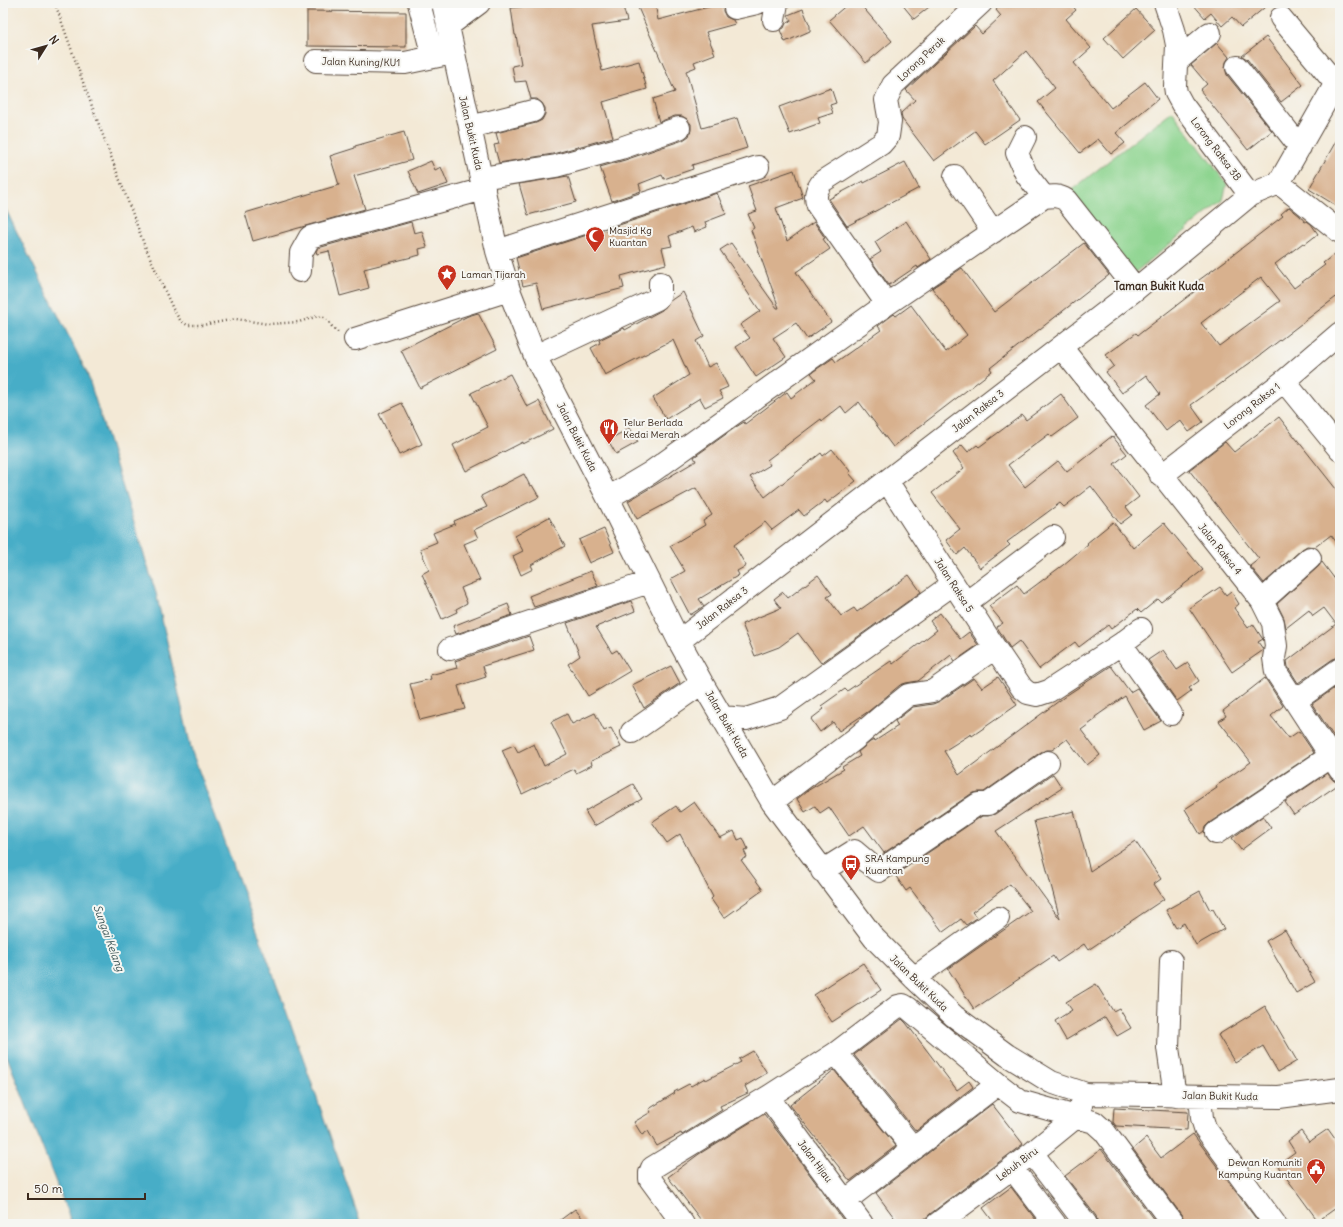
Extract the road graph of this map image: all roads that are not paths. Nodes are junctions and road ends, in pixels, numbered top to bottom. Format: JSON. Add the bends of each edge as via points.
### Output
{"nodes":[{"id":1,"x":420,"y":3,"type":"edge"},
{"id":2,"x":443,"y":3,"type":"edge"},
{"id":3,"x":479,"y":3,"type":"edge"},
{"id":4,"x":758,"y":3,"type":"edge"},
{"id":5,"x":981,"y":3,"type":"edge"},
{"id":6,"x":1165,"y":3,"type":"edge"},
{"id":7,"x":735,"y":8,"type":"dead end"},
{"id":8,"x":1281,"y":18,"type":"dead end"},
{"id":9,"x":448,"y":26,"type":"junction"},
{"id":10,"x":1210,"y":33,"type":"dead end"},
{"id":11,"x":443,"y":55,"type":"junction"},
{"id":12,"x":316,"y":61,"type":"dead end"},
{"id":13,"x":1177,"y":61,"type":"junction"},
{"id":14,"x":1237,"y":67,"type":"dead end"},
{"id":15,"x":1338,"y":80,"type":"edge"},
{"id":16,"x":532,"y":111,"type":"dead end"},
{"id":17,"x":470,"y":127,"type":"junction"},
{"id":18,"x":679,"y":128,"type":"dead end"},
{"id":19,"x":1025,"y":137,"type":"dead end"},
{"id":20,"x":1300,"y":147,"type":"junction"},
{"id":21,"x":758,"y":167,"type":"dead end"},
{"id":22,"x":955,"y":176,"type":"dead end"},
{"id":23,"x":1279,"y":183,"type":"junction"},
{"id":24,"x":483,"y":184,"type":"junction"},
{"id":25,"x":1250,"y":195,"type":"junction"},
{"id":26,"x":1044,"y":197,"type":"junction"},
{"id":27,"x":1338,"y":225,"type":"edge"},
{"id":28,"x":993,"y":232,"type":"junction"},
{"id":29,"x":497,"y":251,"type":"junction"},
{"id":30,"x":300,"y":271,"type":"dead end"},
{"id":31,"x":660,"y":283,"type":"dead end"},
{"id":32,"x":1136,"y":289,"type":"junction"},
{"id":33,"x":509,"y":290,"type":"junction"},
{"id":34,"x":887,"y":304,"type":"junction"},
{"id":35,"x":1340,"y":333,"type":"edge"},
{"id":36,"x":355,"y":340,"type":"road end"},
{"id":37,"x":1061,"y":347,"type":"junction"},
{"id":38,"x":535,"y":356,"type":"junction"},
{"id":39,"x":1284,"y":381,"type":"junction"},
{"id":40,"x":1340,"y":450,"type":"edge"},
{"id":41,"x":1161,"y":476,"type":"junction"},
{"id":42,"x":887,"y":481,"type":"junction"},
{"id":43,"x":608,"y":498,"type":"junction"},
{"id":44,"x":1053,"y":537,"type":"dead end"},
{"id":45,"x":1310,"y":558,"type":"dead end"},
{"id":46,"x":649,"y":582,"type":"junction"},
{"id":47,"x":953,"y":584,"type":"junction"},
{"id":48,"x":1262,"y":601,"type":"junction"},
{"id":49,"x":966,"y":603,"type":"junction"},
{"id":50,"x":1141,"y":629,"type":"dead end"},
{"id":51,"x":679,"y":641,"type":"junction"},
{"id":52,"x":1121,"y":644,"type":"junction"},
{"id":53,"x":995,"y":648,"type":"junction"},
{"id":54,"x":450,"y":649,"type":"dead end"},
{"id":55,"x":1340,"y":669,"type":"edge"},
{"id":56,"x":702,"y":683,"type":"junction"},
{"id":57,"x":1295,"y":701,"type":"junction"},
{"id":58,"x":1171,"y":714,"type":"dead end"},
{"id":59,"x":722,"y":717,"type":"junction"},
{"id":60,"x":632,"y":732,"type":"dead end"},
{"id":61,"x":1335,"y":755,"type":"edge"},
{"id":62,"x":1048,"y":762,"type":"dead end"},
{"id":63,"x":772,"y":802,"type":"junction"},
{"id":64,"x":1216,"y":833,"type":"dead end"},
{"id":65,"x":822,"y":870,"type":"junction"},
{"id":66,"x":998,"y":918,"type":"dead end"},
{"id":67,"x":1171,"y":961,"type":"dead end"},
{"id":68,"x":914,"y":978,"type":"junction"},
{"id":69,"x":836,"y":1052,"type":"junction"},
{"id":70,"x":998,"y":1084,"type":"junction"},
{"id":71,"x":1340,"y":1089,"type":"edge"},
{"id":72,"x":1086,"y":1094,"type":"junction"},
{"id":73,"x":1175,"y":1096,"type":"junction"},
{"id":74,"x":1200,"y":1096,"type":"junction"},
{"id":75,"x":768,"y":1097,"type":"junction"},
{"id":76,"x":1076,"y":1117,"type":"junction"},
{"id":77,"x":914,"y":1149,"type":"junction"},
{"id":78,"x":1032,"y":1154,"type":"junction"},
{"id":79,"x":1012,"y":1168,"type":"junction"},
{"id":80,"x":845,"y":1201,"type":"junction"},
{"id":81,"x":951,"y":1220,"type":"edge"},
{"id":82,"x":683,"y":1224,"type":"edge"},
{"id":83,"x":862,"y":1224,"type":"edge"},
{"id":84,"x":1055,"y":1224,"type":"edge"},
{"id":85,"x":1086,"y":1224,"type":"edge"},
{"id":86,"x":1173,"y":1224,"type":"edge"},
{"id":87,"x":1275,"y":1224,"type":"edge"}],
"edges":[{"from":1,"to":11,"type":"street"},
{"from":2,"to":9,"type":"street","name":"Jalan Bukit Kuda"},
{"from":3,"to":9,"type":"street"},
{"from":4,"to":7,"type":"street"},
{"from":5,"to":34,"type":"street","name":"Lorong Perak","via":[[893,85],[886,100],[895,128],[888,136],[880,144],[823,181],[817,188],[815,198],[818,206]]},
{"from":6,"to":13,"type":"street","name":"Lorong Raksa 3B","via":[[1174,30]]},
{"from":8,"to":15,"type":"street"},
{"from":9,"to":11,"type":"street","name":"Jalan Bukit Kuda"},
{"from":10,"to":13,"type":"street"},
{"from":11,"to":12,"type":"street","name":"Jalan Kuning/KU1","via":[[405,63]]},
{"from":11,"to":17,"type":"street","name":"Jalan Bukit Kuda"},
{"from":13,"to":25,"type":"street","name":"Lorong Raksa 3B","via":[[1176,93]]},
{"from":14,"to":20,"type":"street"},
{"from":15,"to":20,"type":"street"},
{"from":16,"to":17,"type":"street"},
{"from":17,"to":24,"type":"street","name":"Jalan Bukit Kuda"},
{"from":18,"to":24,"type":"street","via":[[621,148]]},
{"from":19,"to":26,"type":"street","via":[[1017,153],[1026,174]]},
{"from":20,"to":23,"type":"street"},
{"from":21,"to":29,"type":"street"},
{"from":22,"to":28,"type":"street"},
{"from":23,"to":25,"type":"street","name":"Jalan Raksa 3"},
{"from":23,"to":27,"type":"street"},
{"from":24,"to":29,"type":"street","name":"Jalan Bukit Kuda"},
{"from":24,"to":30,"type":"street","via":[[310,237],[301,253]]},
{"from":25,"to":32,"type":"street","name":"Jalan Raksa 3"},
{"from":26,"to":28,"type":"street"},
{"from":26,"to":32,"type":"street","via":[[1061,197],[1066,200]]},
{"from":28,"to":34,"type":"street"},
{"from":29,"to":33,"type":"street","name":"Jalan Bukit Kuda"},
{"from":31,"to":38,"type":"street","via":[[660,294],[656,299]]},
{"from":32,"to":37,"type":"street","name":"Jalan Raksa 3"},
{"from":33,"to":36,"type":"street"},
{"from":33,"to":38,"type":"street","name":"Jalan Bukit Kuda"},
{"from":34,"to":43,"type":"street","via":[[650,473]]},
{"from":35,"to":39,"type":"street","name":"Lorong Raksa 1"},
{"from":37,"to":41,"type":"street","name":"Jalan Raksa 4"},
{"from":37,"to":42,"type":"street","name":"Jalan Raksa 3"},
{"from":38,"to":43,"type":"street","name":"Jalan Bukit Kuda"},
{"from":39,"to":40,"type":"street"},
{"from":39,"to":41,"type":"street","name":"Lorong Raksa 1"},
{"from":41,"to":48,"type":"street","name":"Jalan Raksa 4"},
{"from":42,"to":47,"type":"street","name":"Jalan Raksa 5"},
{"from":42,"to":51,"type":"street","name":"Jalan Raksa 3"},
{"from":43,"to":46,"type":"street","name":"Jalan Bukit Kuda"},
{"from":44,"to":49,"type":"street"},
{"from":45,"to":48,"type":"street"},
{"from":46,"to":51,"type":"street","name":"Jalan Bukit Kuda"},
{"from":46,"to":54,"type":"street"},
{"from":47,"to":49,"type":"street","name":"Jalan Raksa 5"},
{"from":47,"to":59,"type":"street","via":[[780,708],[746,719]]},
{"from":48,"to":57,"type":"street","name":"Jalan Raksa 4","via":[[1273,623],[1276,672]]},
{"from":49,"to":53,"type":"street","name":"Jalan Raksa 5"},
{"from":50,"to":52,"type":"street"},
{"from":51,"to":56,"type":"street","name":"Jalan Bukit Kuda"},
{"from":52,"to":53,"type":"street","name":"Jalan Raksa 5","via":[[1049,691],[1037,695],[1022,688]]},
{"from":52,"to":58,"type":"street"},
{"from":53,"to":63,"type":"street","via":[[932,692],[908,695],[856,739]]},
{"from":55,"to":57,"type":"street"},
{"from":56,"to":59,"type":"street","name":"Jalan Bukit Kuda"},
{"from":56,"to":60,"type":"street"},
{"from":57,"to":61,"type":"street","name":"Jalan Raksa 4"},
{"from":59,"to":63,"type":"street","name":"Jalan Bukit Kuda"},
{"from":61,"to":64,"type":"street"},
{"from":62,"to":65,"type":"street","via":[[988,804],[978,804],[879,871],[854,851]]},
{"from":63,"to":65,"type":"street","name":"Jalan Bukit Kuda"},
{"from":65,"to":68,"type":"street","name":"Jalan Bukit Kuda","via":[[874,938]]},
{"from":66,"to":68,"type":"street"},
{"from":67,"to":73,"type":"street","via":[[1168,1048]]},
{"from":68,"to":72,"type":"street","name":"Jalan Bukit Kuda","via":[[954,1016],[1007,1055],[1051,1082]]},
{"from":69,"to":70,"type":"street","via":[[898,1006],[903,1005]]},
{"from":69,"to":75,"type":"street"},
{"from":69,"to":77,"type":"street"},
{"from":70,"to":76,"type":"street","via":[[1020,1101]]},
{"from":70,"to":77,"type":"street"},
{"from":71,"to":74,"type":"street","name":"Jalan Bukit Kuda","via":[[1278,1097]]},
{"from":72,"to":73,"type":"street","name":"Jalan Bukit Kuda"},
{"from":72,"to":76,"type":"street","name":"Lebuh Biru"},
{"from":73,"to":74,"type":"street","name":"Jalan Bukit Kuda"},
{"from":74,"to":87,"type":"street","via":[[1205,1128]]},
{"from":75,"to":80,"type":"street","name":"Jalan Hijau"},
{"from":75,"to":82,"type":"street","via":[[652,1168],[650,1179]]},
{"from":76,"to":78,"type":"street","name":"Lebuh Biru"},
{"from":76,"to":86,"type":"street","via":[[1094,1122],[1104,1131]]},
{"from":77,"to":80,"type":"street"},
{"from":78,"to":79,"type":"street","name":"Lebuh Biru"},
{"from":78,"to":85,"type":"street"},
{"from":79,"to":81,"type":"street","name":"Lebuh Biru"},
{"from":79,"to":84,"type":"street"},
{"from":80,"to":83,"type":"street","name":"Jalan Hijau"}]}
